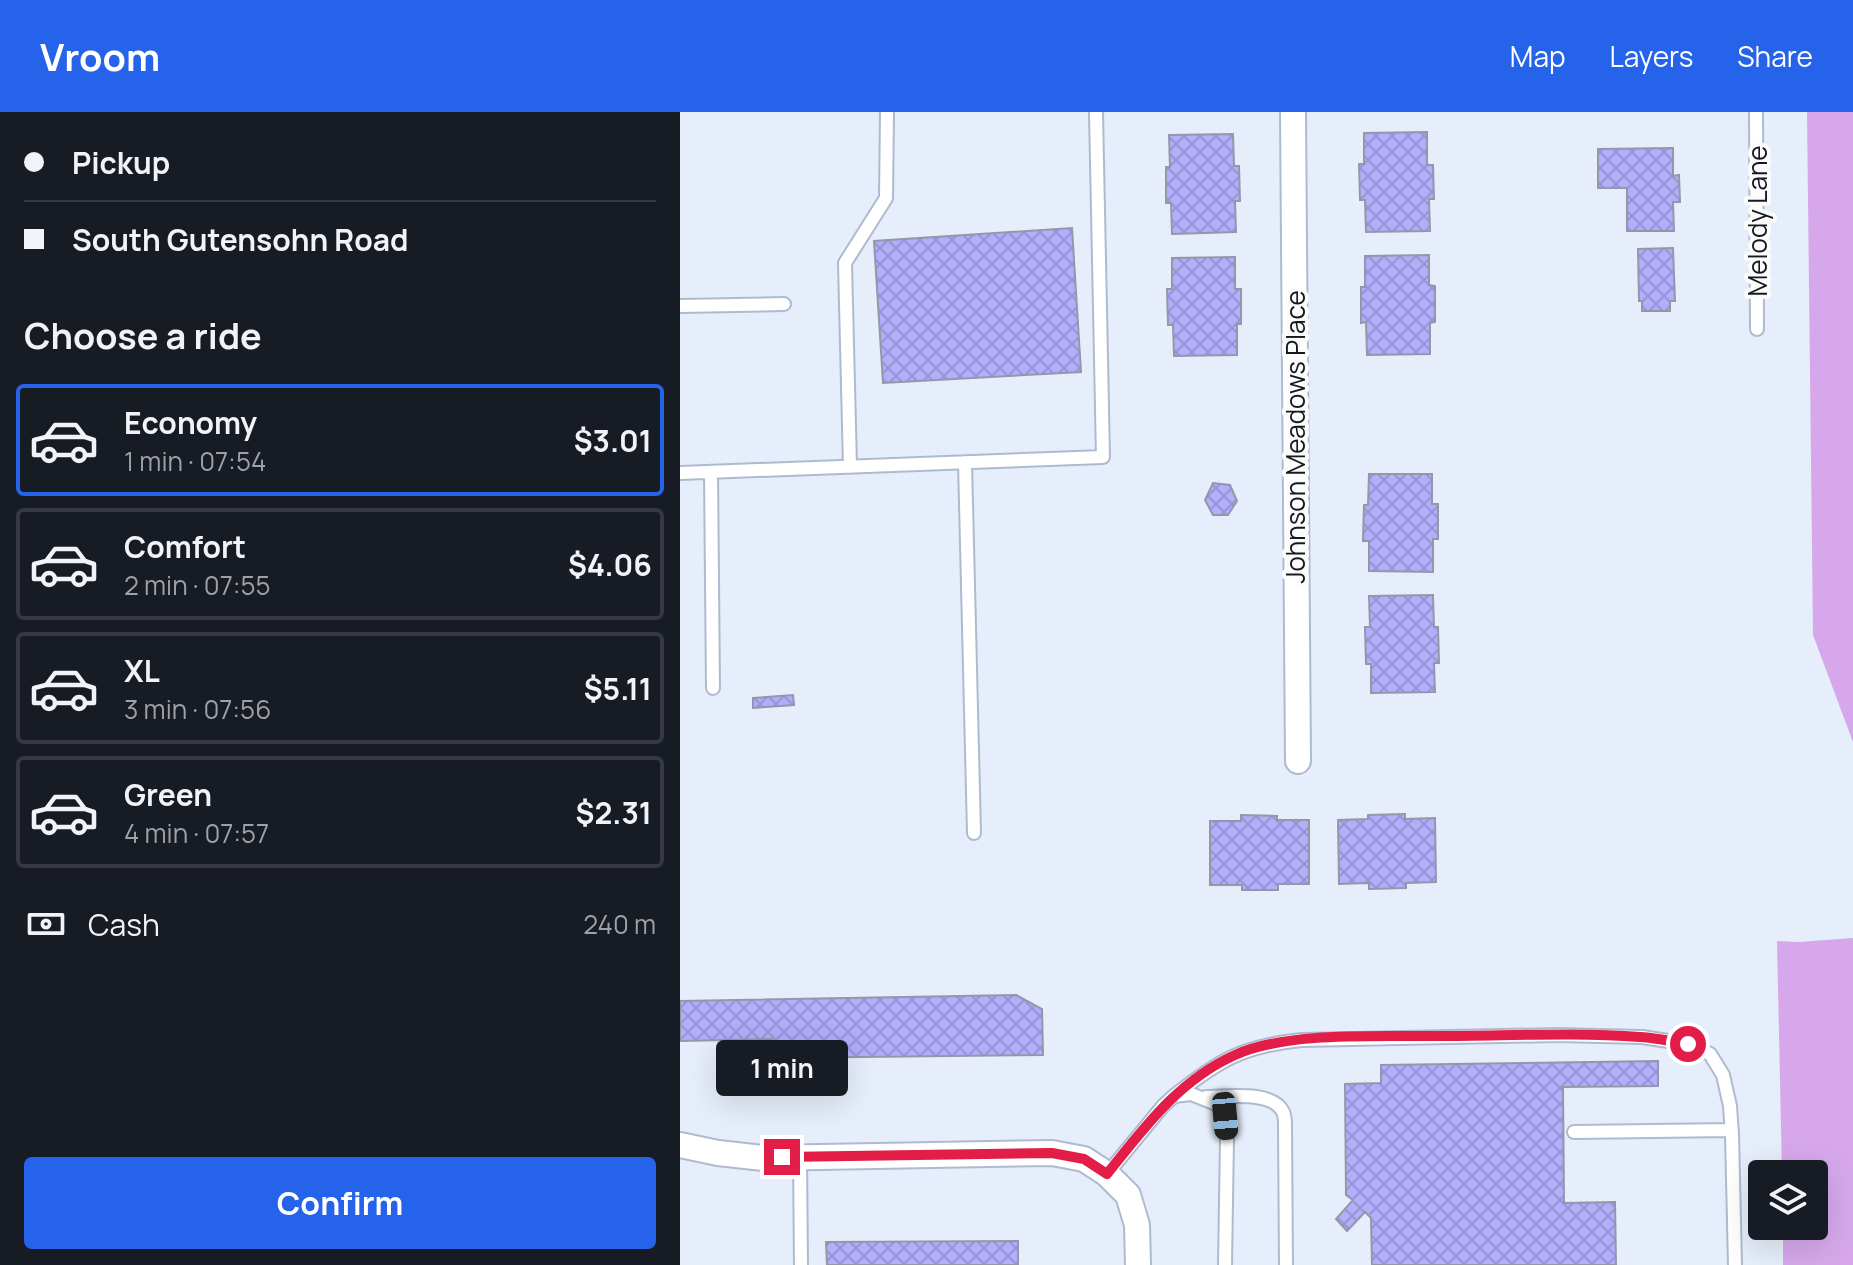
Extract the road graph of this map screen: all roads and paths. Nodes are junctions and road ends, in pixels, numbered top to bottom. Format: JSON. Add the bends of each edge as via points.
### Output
{"nodes":[{"id":1,"x":887,"y":112,"type":"edge"},
{"id":2,"x":1096,"y":112,"type":"edge"},
{"id":3,"x":1293,"y":112,"type":"edge"},
{"id":4,"x":1756,"y":112,"type":"edge"},
{"id":5,"x":784,"y":304,"type":"dead end"},
{"id":6,"x":680,"y":306,"type":"edge"},
{"id":7,"x":1757,"y":329,"type":"dead end"},
{"id":8,"x":965,"y":462,"type":"junction"},
{"id":9,"x":850,"y":467,"type":"junction"},
{"id":10,"x":711,"y":472,"type":"junction"},
{"id":11,"x":680,"y":473,"type":"edge"},
{"id":12,"x":713,"y":688,"type":"dead end"},
{"id":13,"x":1298,"y":761,"type":"dead end"},
{"id":14,"x":974,"y":833,"type":"dead end"},
{"id":15,"x":1174,"y":1096,"type":"junction"},
{"id":16,"x":1203,"y":1097,"type":"junction"},
{"id":17,"x":1732,"y":1130,"type":"junction"},
{"id":18,"x":1574,"y":1132,"type":"dead end"},
{"id":19,"x":680,"y":1145,"type":"edge"},
{"id":20,"x":800,"y":1157,"type":"junction"},
{"id":21,"x":1107,"y":1174,"type":"junction"},
{"id":22,"x":801,"y":1265,"type":"edge"},
{"id":23,"x":1138,"y":1265,"type":"edge"},
{"id":24,"x":1225,"y":1265,"type":"edge"},
{"id":25,"x":1286,"y":1265,"type":"edge"},
{"id":26,"x":1735,"y":1265,"type":"edge"}],
"edges":[{"from":1,"to":9,"type":"lane","via":[[886,198],[845,263]]},
{"from":2,"to":8,"type":"lane","via":[[1103,457]]},
{"from":3,"to":13,"type":"street","name":"Johnson Meadows Place"},
{"from":4,"to":7,"type":"lane","name":"Melody Lane"},
{"from":5,"to":6,"type":"lane"},
{"from":8,"to":9,"type":"lane"},
{"from":8,"to":14,"type":"lane"},
{"from":9,"to":10,"type":"lane"},
{"from":10,"to":11,"type":"lane"},
{"from":10,"to":12,"type":"lane"},
{"from":15,"to":16,"type":"lane"},
{"from":15,"to":17,"type":"lane","via":[[1227,1058],[1274,1043],[1352,1037],[1642,1037],[1688,1044],[1710,1054],[1723,1075]]},
{"from":15,"to":21,"type":"lane"},
{"from":16,"to":24,"type":"lane","via":[[1222,1108],[1225,1116]]},
{"from":16,"to":25,"type":"lane","via":[[1261,1097],[1283,1111]]},
{"from":17,"to":18,"type":"lane"},
{"from":17,"to":26,"type":"lane"},
{"from":19,"to":20,"type":"street","via":[[763,1158]]},
{"from":20,"to":21,"type":"street","via":[[1052,1153],[1084,1159]]},
{"from":20,"to":22,"type":"lane"},
{"from":21,"to":23,"type":"street","via":[[1128,1195],[1137,1225]]}]}
